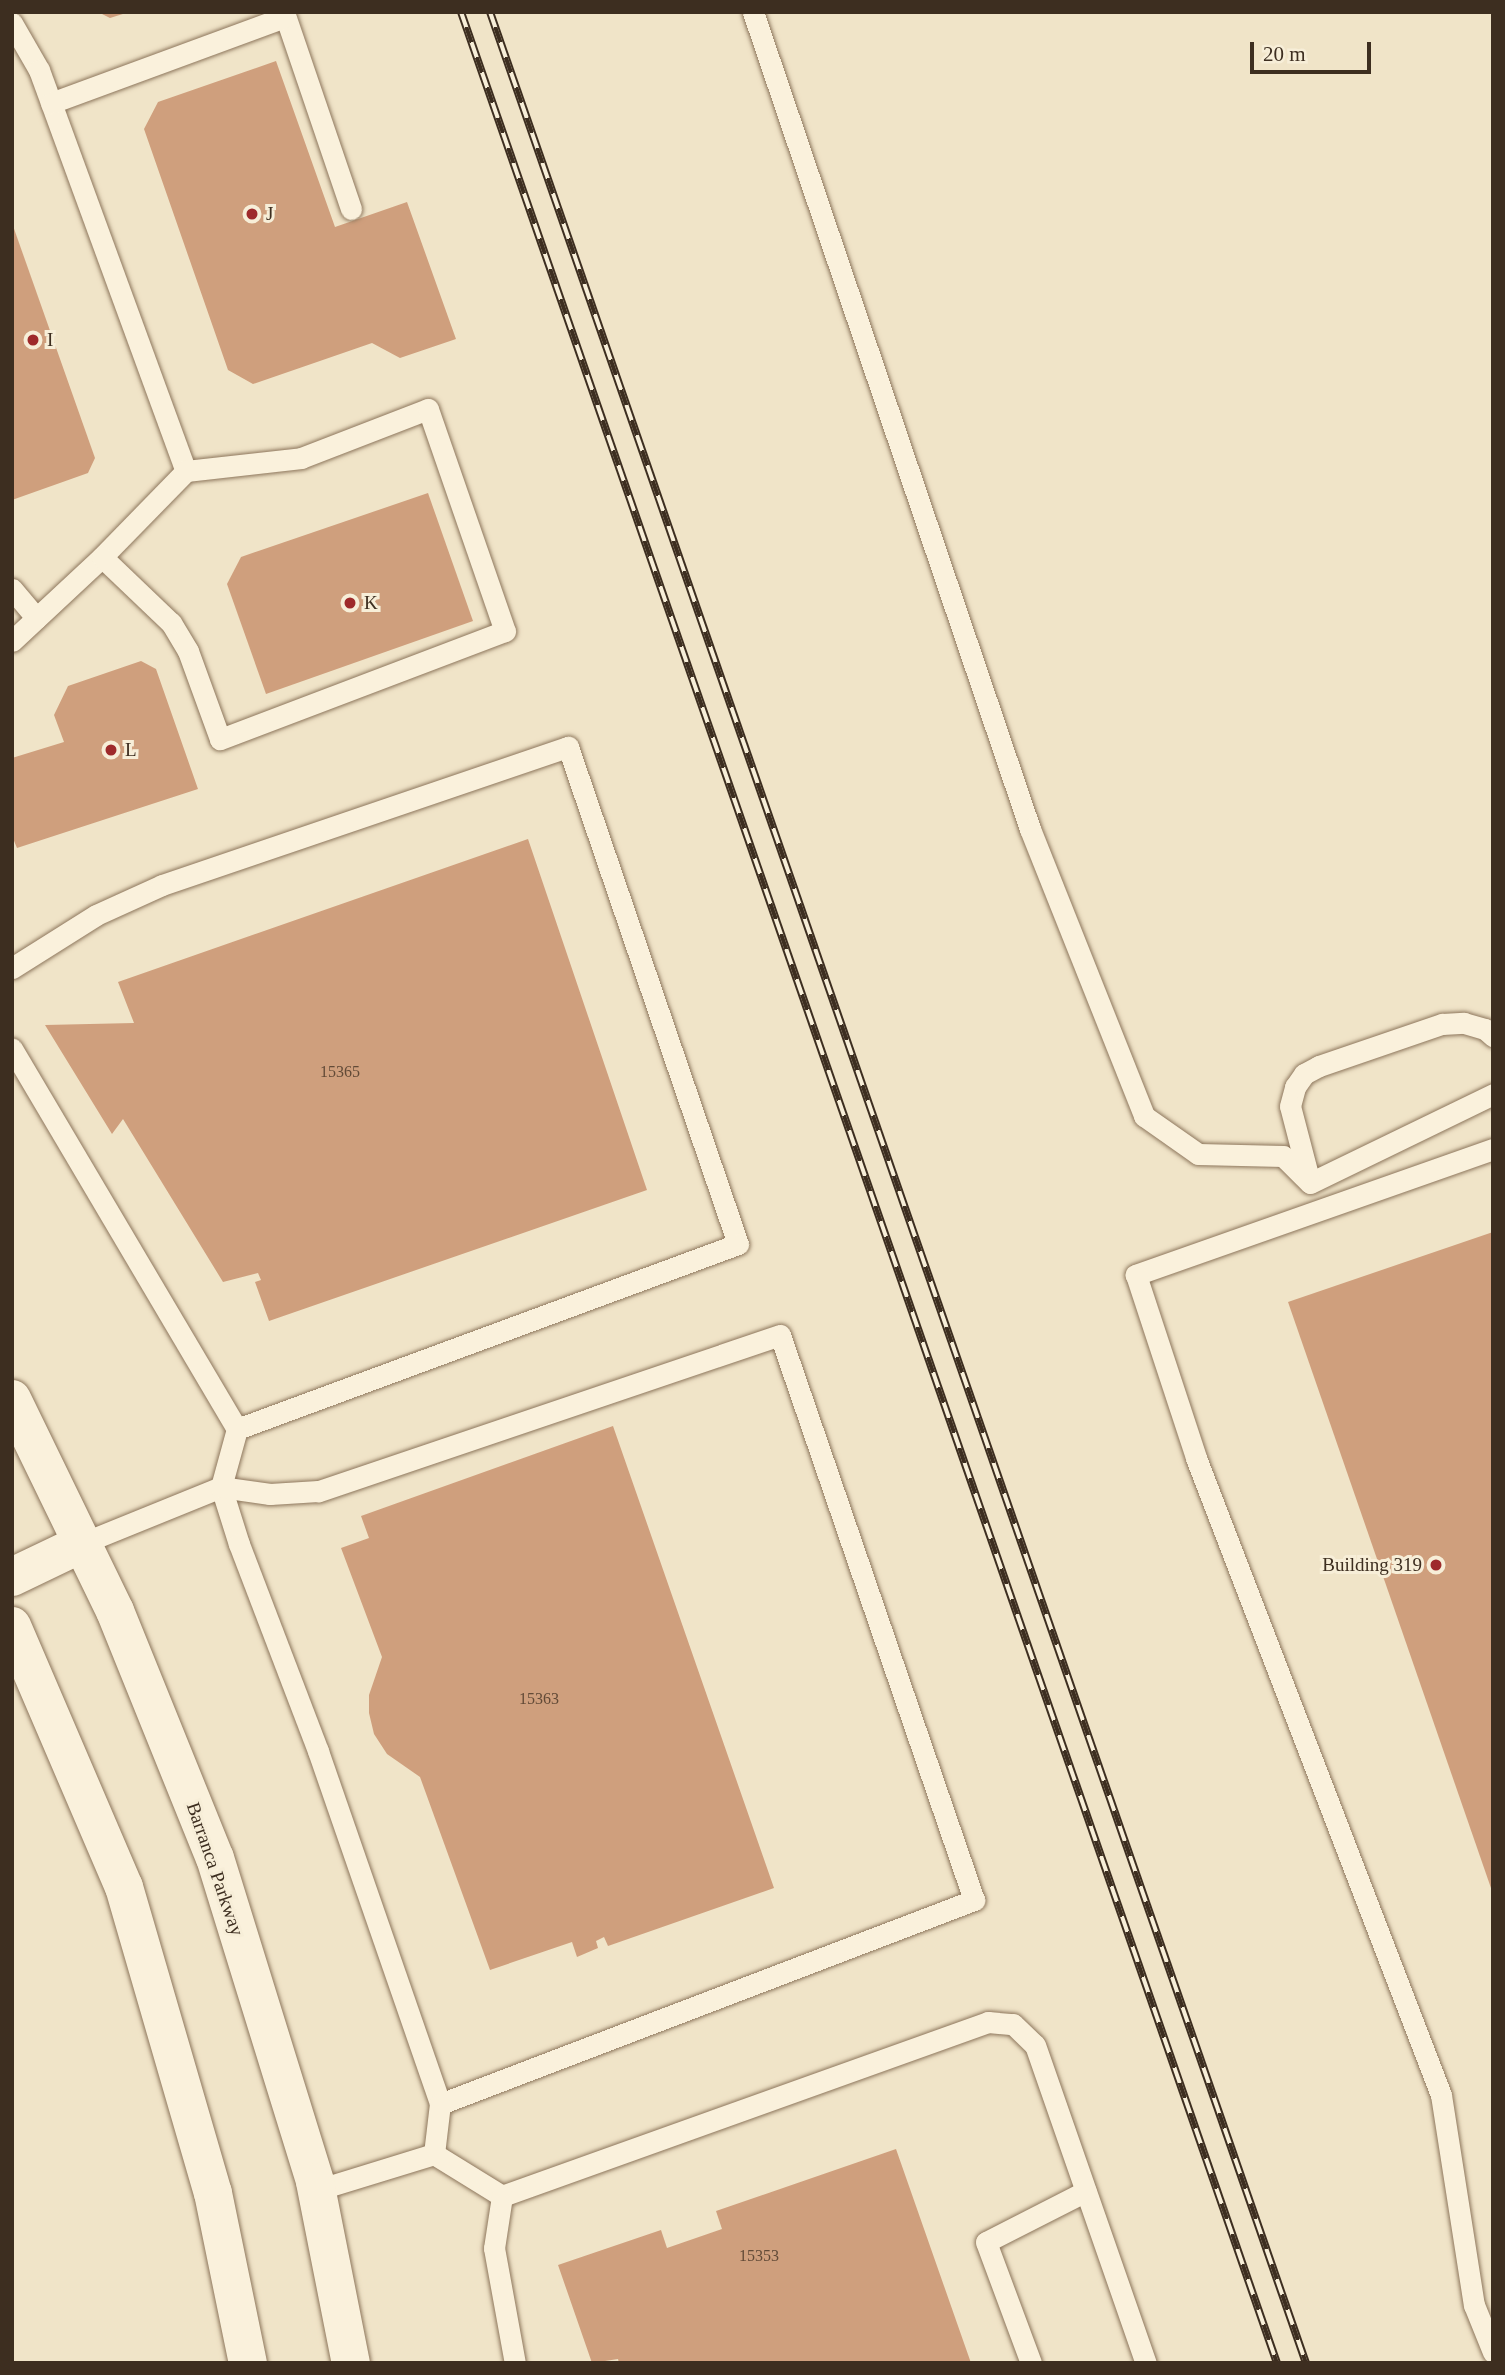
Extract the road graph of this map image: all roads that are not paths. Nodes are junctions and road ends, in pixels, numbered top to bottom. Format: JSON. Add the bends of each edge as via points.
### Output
{"nodes":[{"id":1,"x":753,"y":12,"type":"edge"},
{"id":2,"x":285,"y":15,"type":"edge"},
{"id":3,"x":12,"y":23,"type":"edge"},
{"id":4,"x":51,"y":103,"type":"junction"},
{"id":5,"x":351,"y":209,"type":"dead end"},
{"id":6,"x":186,"y":471,"type":"junction"},
{"id":7,"x":102,"y":557,"type":"junction"},
{"id":8,"x":12,"y":589,"type":"edge"},
{"id":9,"x":36,"y":618,"type":"junction"},
{"id":10,"x":12,"y":641,"type":"edge"},
{"id":11,"x":12,"y":968,"type":"edge"},
{"id":12,"x":1493,"y":1036,"type":"edge"},
{"id":13,"x":12,"y":1048,"type":"edge"},
{"id":14,"x":1493,"y":1094,"type":"edge"},
{"id":15,"x":1493,"y":1149,"type":"edge"},
{"id":16,"x":1310,"y":1183,"type":"junction"},
{"id":17,"x":12,"y":1399,"type":"edge"},
{"id":18,"x":237,"y":1429,"type":"junction"},
{"id":19,"x":220,"y":1486,"type":"junction"},
{"id":20,"x":83,"y":1543,"type":"junction"},
{"id":21,"x":12,"y":1577,"type":"edge"},
{"id":22,"x":12,"y":1626,"type":"edge"},
{"id":23,"x":440,"y":2104,"type":"junction"},
{"id":24,"x":434,"y":2154,"type":"junction"},
{"id":25,"x":317,"y":2190,"type":"junction"},
{"id":26,"x":1086,"y":2191,"type":"junction"},
{"id":27,"x":502,"y":2196,"type":"junction"},
{"id":28,"x":1493,"y":2352,"type":"edge"},
{"id":29,"x":248,"y":2363,"type":"edge"},
{"id":30,"x":351,"y":2363,"type":"edge"},
{"id":31,"x":515,"y":2363,"type":"edge"},
{"id":32,"x":1031,"y":2363,"type":"edge"},
{"id":33,"x":1146,"y":2363,"type":"edge"}],
"edges":[{"from":1,"to":16,"type":"lane","via":[[1030,830],[1144,1115],[1198,1154],[1283,1156]]},
{"from":2,"to":4,"type":"lane"},
{"from":2,"to":5,"type":"lane"},
{"from":3,"to":4,"type":"lane","via":[[39,70]]},
{"from":4,"to":6,"type":"lane"},
{"from":6,"to":7,"type":"lane"},
{"from":6,"to":7,"type":"lane","via":[[301,458],[428,409],[505,631],[220,739],[188,651],[171,623]]},
{"from":7,"to":9,"type":"lane"},
{"from":8,"to":9,"type":"lane"},
{"from":9,"to":10,"type":"lane"},
{"from":11,"to":18,"type":"lane","via":[[96,915],[162,885],[568,747],[738,1244]]},
{"from":12,"to":16,"type":"lane","via":[[1464,1023],[1442,1024],[1304,1074],[1294,1087],[1290,1106]]},
{"from":13,"to":18,"type":"lane"},
{"from":14,"to":16,"type":"lane"},
{"from":15,"to":28,"type":"lane","via":[[1136,1275],[1196,1458],[1441,2095],[1474,2305]]},
{"from":17,"to":20,"type":"main road","name":"Barranca Parkway"},
{"from":18,"to":19,"type":"lane"},
{"from":19,"to":20,"type":"lane"},
{"from":19,"to":23,"type":"lane"},
{"from":19,"to":23,"type":"lane","via":[[270,1494],[318,1491],[780,1335],[974,1900]]},
{"from":20,"to":21,"type":"main road"},
{"from":20,"to":25,"type":"main road","name":"Barranca Parkway","via":[[215,1858]]},
{"from":22,"to":29,"type":"main road","via":[[124,1887],[213,2193]]},
{"from":23,"to":24,"type":"lane"},
{"from":24,"to":25,"type":"lane"},
{"from":24,"to":27,"type":"lane"},
{"from":25,"to":30,"type":"main road","name":"Barranca Parkway"},
{"from":26,"to":27,"type":"lane","via":[[1035,2045],[1013,2024],[988,2022]]},
{"from":26,"to":32,"type":"lane","via":[[986,2242]]},
{"from":26,"to":33,"type":"lane"},
{"from":27,"to":31,"type":"lane","via":[[494,2248]]}]}
